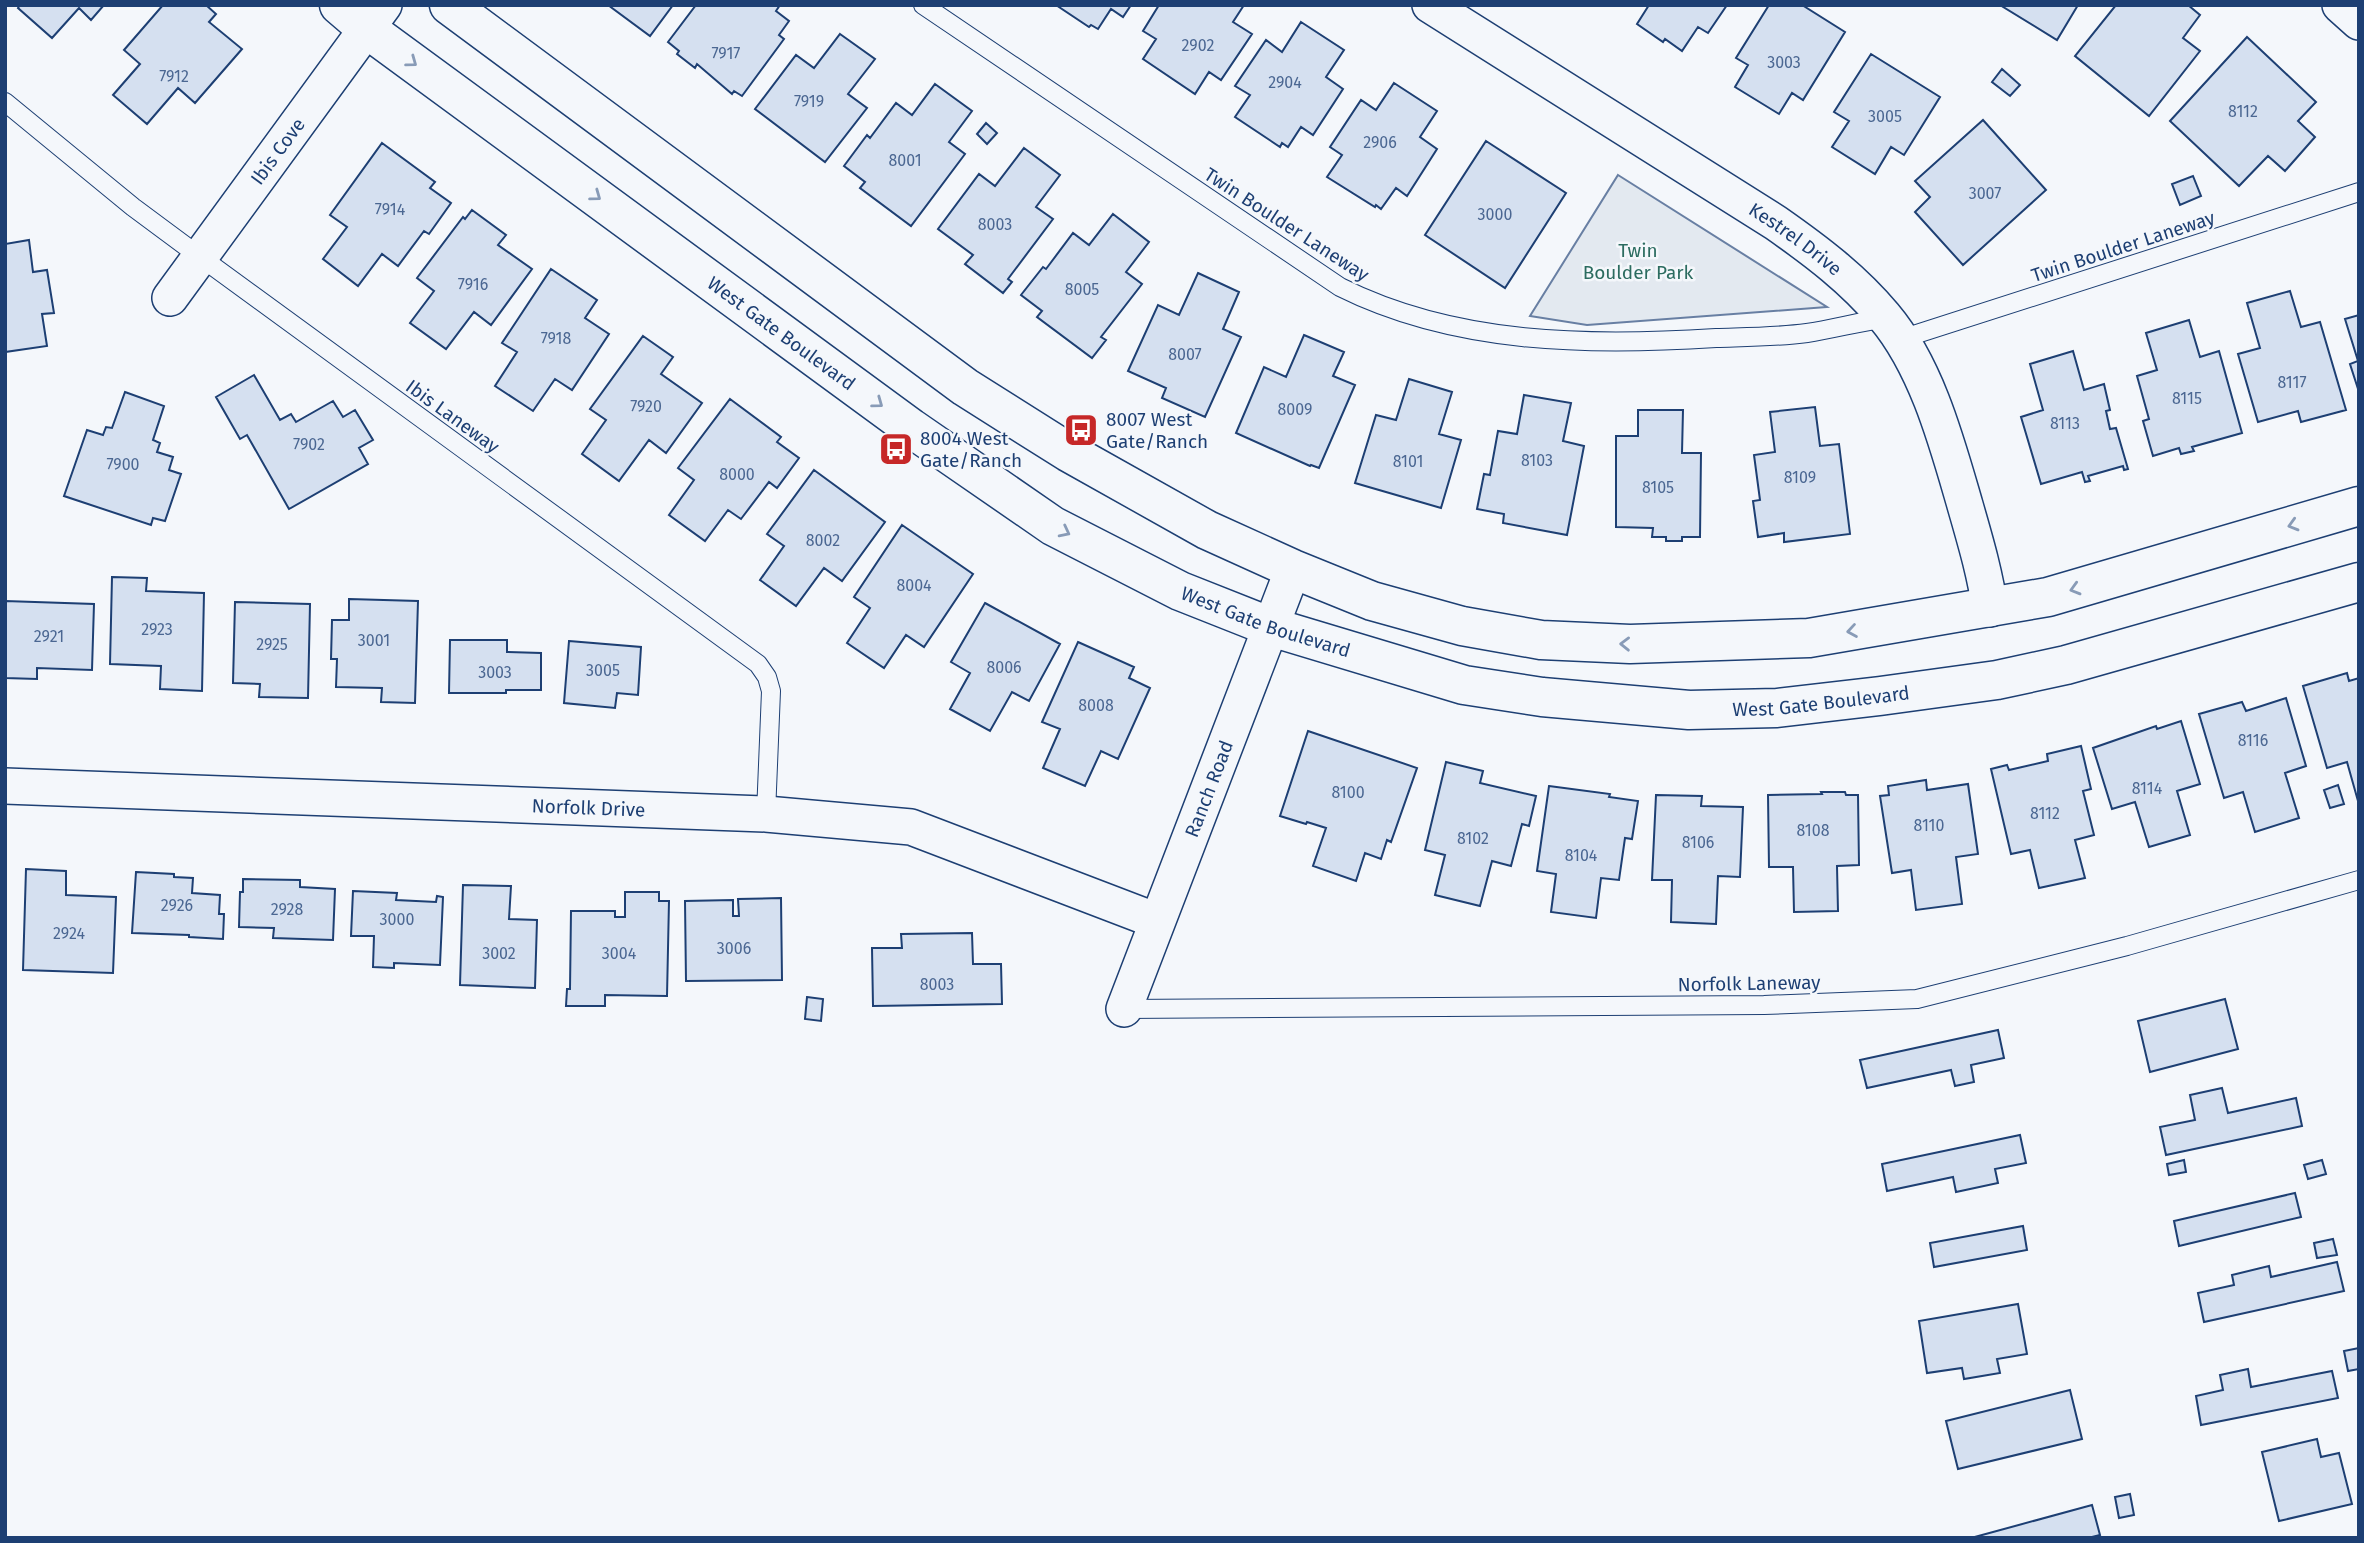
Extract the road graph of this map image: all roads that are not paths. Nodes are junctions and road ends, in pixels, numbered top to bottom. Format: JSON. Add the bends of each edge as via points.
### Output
{"nodes":[{"id":1,"x":449,"y":5,"type":"edge"},
{"id":2,"x":923,"y":5,"type":"edge"},
{"id":3,"x":1430,"y":5,"type":"edge"},
{"id":4,"x":2340,"y":5,"type":"edge"},
{"id":5,"x":363,"y":13,"type":"edge"},
{"id":6,"x":2359,"y":22,"type":"edge"},
{"id":7,"x":5,"y":102,"type":"edge"},
{"id":8,"x":2359,"y":192,"type":"edge"},
{"id":9,"x":198,"y":256,"type":"junction"},
{"id":10,"x":170,"y":298,"type":"dead end"},
{"id":11,"x":1893,"y":329,"type":"junction"},
{"id":12,"x":2359,"y":506,"type":"edge"},
{"id":13,"x":1293,"y":569,"type":"junction"},
{"id":14,"x":2359,"y":582,"type":"edge"},
{"id":15,"x":1990,"y":609,"type":"junction"},
{"id":16,"x":1271,"y":627,"type":"junction"},
{"id":17,"x":5,"y":786,"type":"edge"},
{"id":18,"x":766,"y":814,"type":"junction"},
{"id":19,"x":2359,"y":880,"type":"edge"},
{"id":20,"x":1157,"y":921,"type":"junction"},
{"id":21,"x":1124,"y":1009,"type":"joint"}],
"edges":[{"from":1,"to":13,"type":"main road","via":[[965,387],[1206,530]]},
{"from":2,"to":11,"type":"lane","name":"Twin Boulder Laneway","via":[[1340,287],[1408,316],[1551,341],[1661,342]]},
{"from":3,"to":11,"type":"street","name":"Kestrel Drive","via":[[1776,223],[1853,282]]},
{"from":4,"to":6,"type":"street"},
{"from":5,"to":9,"type":"street","name":"Ibis Cove"},
{"from":5,"to":16,"type":"main road","name":"West Gate Boulevard","one_way":true,"via":[[911,428],[1053,526],[1180,591]]},
{"from":7,"to":9,"type":"lane","name":"Ibis Laneway"},
{"from":8,"to":11,"type":"lane","name":"Twin Boulder Laneway"},
{"from":9,"to":10,"type":"street","name":"Ibis Cove"},
{"from":9,"to":18,"type":"lane","name":"Ibis Laneway","via":[[758,664],[771,691]]},
{"from":11,"to":15,"type":"street","name":"Kestrel Drive","via":[[1923,379],[1956,475],[1986,578]]},
{"from":12,"to":15,"type":"main road","one_way":true,"via":[[2049,597]]},
{"from":15,"to":13,"type":"main road","one_way":true,"via":[[1809,638],[1630,644],[1541,640],[1462,626],[1372,601]]},
{"from":13,"to":16,"type":"street","name":"Ranch Road"},
{"from":14,"to":16,"type":"main road","name":"West Gate Boulevard","via":[[1997,680],[1777,708],[1689,710],[1464,685]]},
{"from":16,"to":20,"type":"street","name":"Ranch Road"},
{"from":17,"to":18,"type":"street","name":"Norfolk Drive"},
{"from":18,"to":20,"type":"street","name":"Norfolk Drive","via":[[911,827]]},
{"from":19,"to":21,"type":"lane","name":"Norfolk Laneway","via":[[1917,999],[1765,1005]]},
{"from":20,"to":21,"type":"street","name":"Ranch Road"}]}
